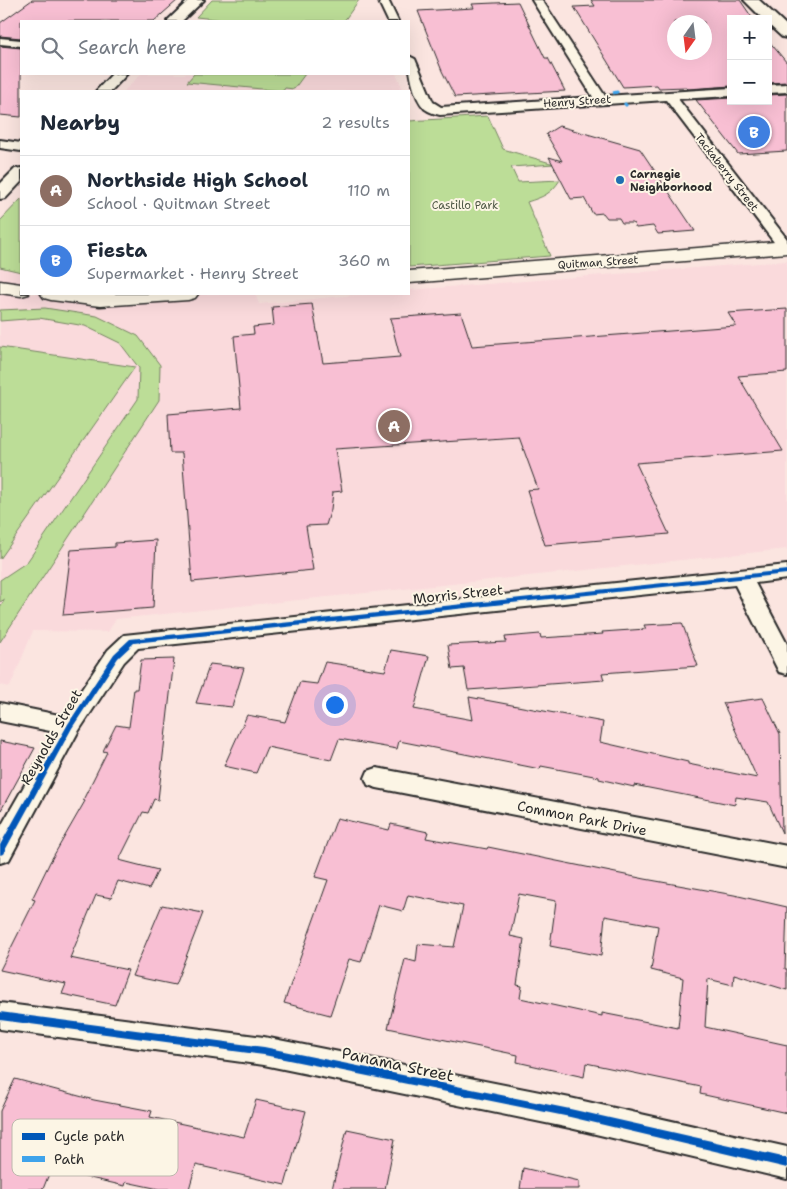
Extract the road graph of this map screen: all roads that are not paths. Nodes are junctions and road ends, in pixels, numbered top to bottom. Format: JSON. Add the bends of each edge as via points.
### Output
{"nodes":[{"id":1,"x":197,"y":0,"type":"edge"},
{"id":2,"x":383,"y":0,"type":"edge"},
{"id":3,"x":537,"y":0,"type":"edge"},
{"id":4,"x":751,"y":0,"type":"edge"},
{"id":5,"x":175,"y":20,"type":"edge"},
{"id":6,"x":393,"y":20,"type":"edge"},
{"id":7,"x":787,"y":34,"type":"edge"},
{"id":8,"x":0,"y":40,"type":"edge"},
{"id":9,"x":20,"y":43,"type":"edge"},
{"id":10,"x":410,"y":62,"type":"edge"},
{"id":11,"x":119,"y":75,"type":"edge"},
{"id":12,"x":787,"y":88,"type":"edge"},
{"id":13,"x":772,"y":89,"type":"edge"},
{"id":14,"x":104,"y":90,"type":"edge"},
{"id":15,"x":727,"y":92,"type":"edge"},
{"id":16,"x":669,"y":96,"type":"junction"},
{"id":17,"x":601,"y":100,"type":"junction"},
{"id":18,"x":0,"y":144,"type":"edge"},
{"id":19,"x":20,"y":147,"type":"edge"},
{"id":20,"x":20,"y":174,"type":"edge"},
{"id":21,"x":0,"y":194,"type":"edge"},
{"id":22,"x":786,"y":247,"type":"edge"},
{"id":23,"x":410,"y":277,"type":"edge"},
{"id":24,"x":0,"y":287,"type":"edge"},
{"id":25,"x":20,"y":290,"type":"edge"},
{"id":26,"x":58,"y":295,"type":"edge"},
{"id":27,"x":173,"y":295,"type":"edge"},
{"id":28,"x":787,"y":572,"type":"edge"},
{"id":29,"x":741,"y":576,"type":"junction"},
{"id":30,"x":132,"y":641,"type":"joint"},
{"id":31,"x":787,"y":666,"type":"edge"},
{"id":32,"x":0,"y":712,"type":"edge"},
{"id":33,"x":70,"y":726,"type":"junction"},
{"id":34,"x":376,"y":778,"type":"dead end"},
{"id":35,"x":0,"y":852,"type":"edge"},
{"id":36,"x":787,"y":857,"type":"edge"},
{"id":37,"x":0,"y":1016,"type":"edge"},
{"id":38,"x":787,"y":1163,"type":"edge"}],
"edges":[{"from":1,"to":5,"type":"street"},
{"from":2,"to":6,"type":"street"},
{"from":3,"to":17,"type":"street"},
{"from":4,"to":7,"type":"street"},
{"from":8,"to":9,"type":"street"},
{"from":10,"to":17,"type":"street","name":"Henry Street","via":[[427,103],[440,111]]},
{"from":11,"to":14,"type":"street"},
{"from":12,"to":13,"type":"street"},
{"from":15,"to":16,"type":"street","name":"Henry Street"},
{"from":16,"to":17,"type":"street","name":"Henry Street"},
{"from":16,"to":22,"type":"street","name":"Tackaberry Street"},
{"from":18,"to":19,"type":"street"},
{"from":20,"to":21,"type":"street"},
{"from":22,"to":23,"type":"main road","name":"Quitman Street"},
{"from":24,"to":25,"type":"main road"},
{"from":26,"to":27,"type":"main road","via":[[100,300]]},
{"from":28,"to":29,"type":"street","name":"Morris Street"},
{"from":29,"to":30,"type":"street","name":"Morris Street"},
{"from":29,"to":31,"type":"street"},
{"from":30,"to":33,"type":"street","name":"Reynolds Street","via":[[116,656]]},
{"from":32,"to":33,"type":"street"},
{"from":33,"to":35,"type":"street","name":"Reynolds Street"},
{"from":34,"to":36,"type":"street","name":"Common Park Drive"},
{"from":37,"to":38,"type":"street","name":"Panama Street","via":[[264,1051]]}]}
